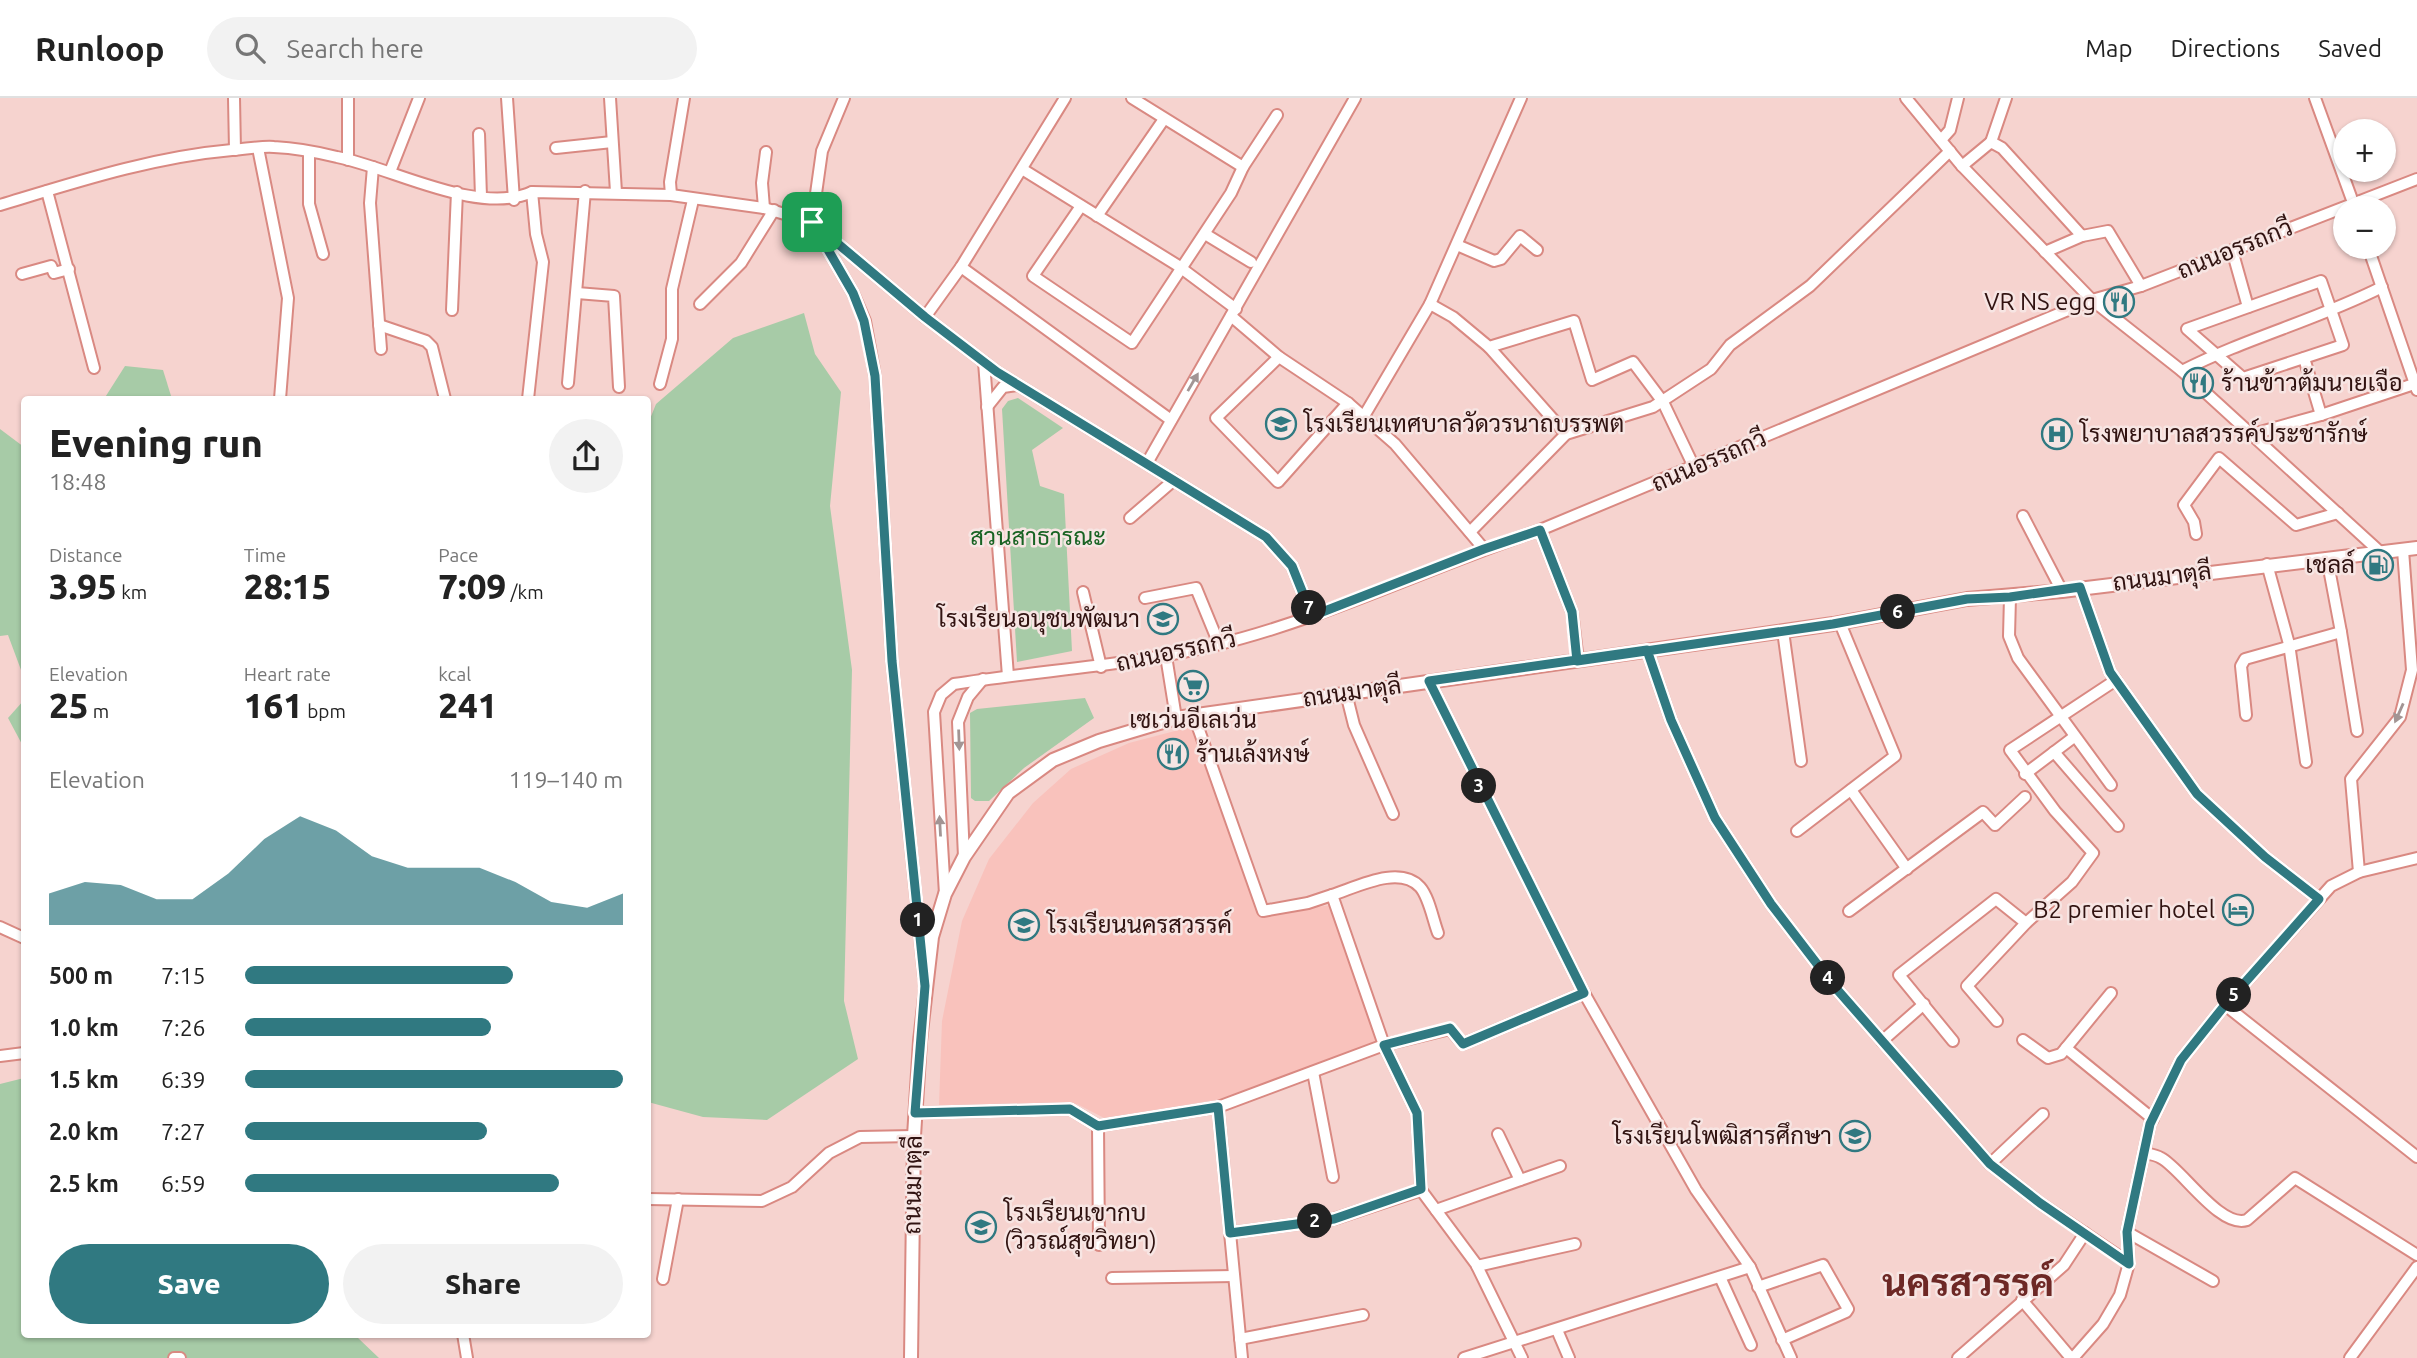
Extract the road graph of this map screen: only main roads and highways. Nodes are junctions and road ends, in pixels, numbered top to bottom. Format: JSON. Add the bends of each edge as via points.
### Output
{"nodes":[{"id":1,"x":2417,"y":548,"type":"edge"},
{"id":2,"x":911,"y":1358,"type":"edge"}],
"edges":[{"from":1,"to":2,"type":"main road","name":"ถนนมาตุลี","via":[[1967,599],[1840,623],[1176,718],[1053,760],[1008,793],[964,857],[945,894],[932,937],[915,1113]]}]}
